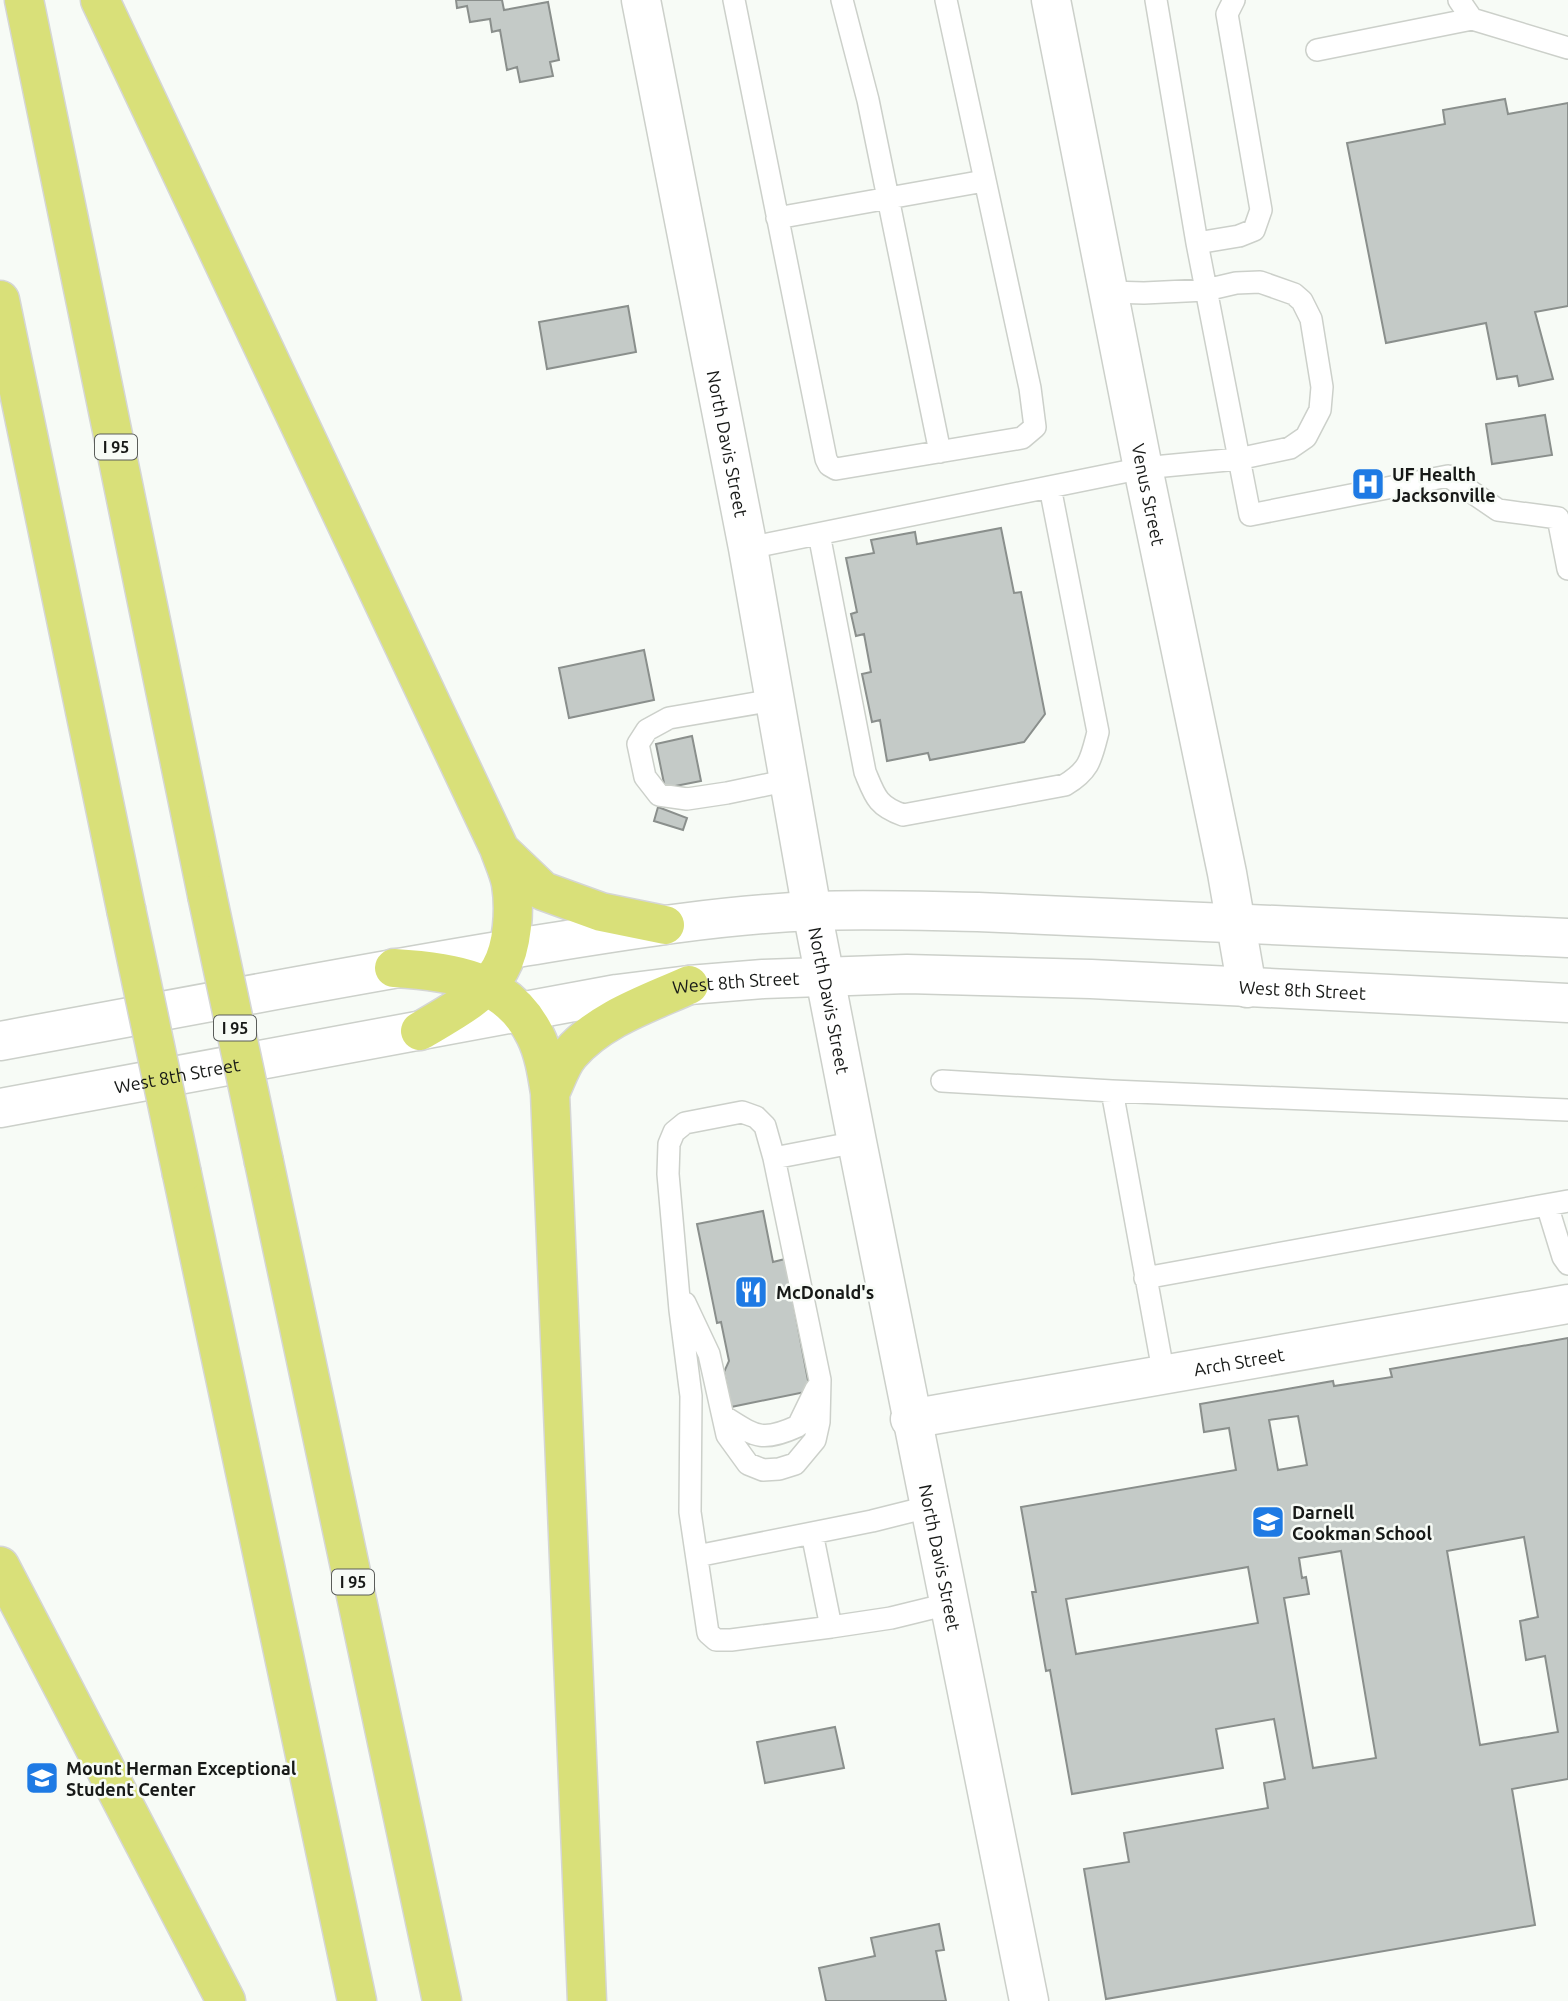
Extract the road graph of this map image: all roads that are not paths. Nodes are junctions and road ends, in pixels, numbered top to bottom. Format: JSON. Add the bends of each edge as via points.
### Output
{"nodes":[{"id":1,"x":24,"y":0,"type":"edge"},
{"id":2,"x":100,"y":0,"type":"edge"},
{"id":3,"x":641,"y":0,"type":"edge"},
{"id":4,"x":734,"y":0,"type":"edge"},
{"id":5,"x":842,"y":0,"type":"edge"},
{"id":6,"x":946,"y":0,"type":"edge"},
{"id":7,"x":1051,"y":0,"type":"edge"},
{"id":8,"x":1156,"y":0,"type":"edge"},
{"id":9,"x":1234,"y":0,"type":"edge"},
{"id":10,"x":1459,"y":0,"type":"edge"},
{"id":11,"x":1472,"y":19,"type":"junction"},
{"id":12,"x":1568,"y":48,"type":"edge"},
{"id":13,"x":1317,"y":50,"type":"dead end"},
{"id":14,"x":984,"y":181,"type":"junction"},
{"id":15,"x":888,"y":198,"type":"junction"},
{"id":16,"x":777,"y":218,"type":"junction"},
{"id":17,"x":1197,"y":243,"type":"junction"},
{"id":18,"x":1206,"y":290,"type":"junction"},
{"id":19,"x":1108,"y":292,"type":"junction"},
{"id":20,"x":0,"y":300,"type":"edge"},
{"id":21,"x":940,"y":452,"type":"junction"},
{"id":22,"x":1238,"y":459,"type":"junction"},
{"id":23,"x":1143,"y":468,"type":"junction"},
{"id":24,"x":1050,"y":487,"type":"junction"},
{"id":25,"x":819,"y":534,"type":"junction"},
{"id":26,"x":748,"y":548,"type":"junction"},
{"id":27,"x":1568,"y":569,"type":"edge"},
{"id":28,"x":774,"y":700,"type":"junction"},
{"id":29,"x":789,"y":780,"type":"junction"},
{"id":30,"x":499,"y":848,"type":"junction"},
{"id":31,"x":812,"y":911,"type":"junction"},
{"id":32,"x":1236,"y":922,"type":"junction"},
{"id":33,"x":665,"y":925,"type":"junction"},
{"id":34,"x":1568,"y":938,"type":"edge"},
{"id":35,"x":508,"y":949,"type":"junction"},
{"id":36,"x":394,"y":968,"type":"junction"},
{"id":37,"x":825,"y":976,"type":"junction"},
{"id":38,"x":689,"y":985,"type":"junction"},
{"id":39,"x":486,"y":986,"type":"junction"},
{"id":40,"x":1247,"y":988,"type":"junction"},
{"id":41,"x":1568,"y":1003,"type":"edge"},
{"id":42,"x":521,"y":1012,"type":"junction"},
{"id":43,"x":420,"y":1031,"type":"junction"},
{"id":44,"x":0,"y":1041,"type":"edge"},
{"id":45,"x":942,"y":1081,"type":"dead end"},
{"id":46,"x":1112,"y":1091,"type":"junction"},
{"id":47,"x":550,"y":1093,"type":"junction"},
{"id":48,"x":0,"y":1108,"type":"edge"},
{"id":49,"x":1568,"y":1110,"type":"edge"},
{"id":50,"x":856,"y":1142,"type":"junction"},
{"id":51,"x":774,"y":1157,"type":"junction"},
{"id":52,"x":1558,"y":1203,"type":"edge"},
{"id":53,"x":1568,"y":1264,"type":"edge"},
{"id":54,"x":1145,"y":1278,"type":"junction"},
{"id":55,"x":678,"y":1288,"type":"junction"},
{"id":56,"x":1568,"y":1304,"type":"edge"},
{"id":57,"x":1164,"y":1376,"type":"junction"},
{"id":58,"x":820,"y":1380,"type":"junction"},
{"id":59,"x":723,"y":1416,"type":"junction"},
{"id":60,"x":910,"y":1419,"type":"junction"},
{"id":61,"x":928,"y":1507,"type":"junction"},
{"id":62,"x":812,"y":1533,"type":"junction"},
{"id":63,"x":697,"y":1556,"type":"junction"},
{"id":64,"x":0,"y":1566,"type":"edge"},
{"id":65,"x":948,"y":1604,"type":"junction"},
{"id":66,"x":831,"y":1627,"type":"junction"},
{"id":67,"x":226,"y":2001,"type":"edge"},
{"id":68,"x":357,"y":2001,"type":"edge"},
{"id":69,"x":442,"y":2001,"type":"edge"},
{"id":70,"x":587,"y":2001,"type":"edge"},
{"id":71,"x":1029,"y":2001,"type":"edge"}],
"edges":[{"from":1,"to":69,"type":"highway","number":"I 95","bridge":true,"via":[[207,895]]},
{"from":2,"to":30,"type":"highway"},
{"from":3,"to":26,"type":"street","name":"North Davis Street"},
{"from":4,"to":16,"type":"lane"},
{"from":5,"to":15,"type":"lane"},
{"from":6,"to":14,"type":"lane"},
{"from":7,"to":19,"type":"street","name":"Venus Street"},
{"from":8,"to":17,"type":"lane"},
{"from":9,"to":17,"type":"lane","via":[[1227,14],[1261,210],[1254,230]]},
{"from":10,"to":11,"type":"lane"},
{"from":11,"to":12,"type":"lane"},
{"from":11,"to":13,"type":"lane"},
{"from":14,"to":15,"type":"lane"},
{"from":14,"to":21,"type":"lane","via":[[1035,428],[1022,438]]},
{"from":15,"to":16,"type":"lane"},
{"from":15,"to":21,"type":"lane"},
{"from":16,"to":21,"type":"lane","via":[[829,466],[844,469]]},
{"from":17,"to":18,"type":"lane"},
{"from":18,"to":19,"type":"lane"},
{"from":18,"to":22,"type":"lane"},
{"from":18,"to":22,"type":"lane","via":[[1260,282],[1294,294],[1303,301],[1311,319],[1322,387],[1315,423],[1306,437],[1290,448]]},
{"from":19,"to":23,"type":"street","name":"Venus Street"},
{"from":20,"to":68,"type":"highway","bridge":true},
{"from":22,"to":23,"type":"lane"},
{"from":22,"to":27,"type":"lane","via":[[1250,515],[1448,476],[1498,510],[1558,518]]},
{"from":23,"to":24,"type":"lane"},
{"from":23,"to":32,"type":"street","name":"Venus Street"},
{"from":24,"to":25,"type":"lane"},
{"from":24,"to":25,"type":"lane","via":[[1098,732],[1082,775],[1065,785],[904,815],[887,809],[875,797],[865,772]]},
{"from":25,"to":26,"type":"lane"},
{"from":26,"to":28,"type":"street","name":"North Davis Street"},
{"from":28,"to":29,"type":"street","name":"North Davis Street"},
{"from":28,"to":29,"type":"lane","via":[[669,718],[647,730],[638,744],[645,777],[659,795],[687,799]]},
{"from":29,"to":31,"type":"street","name":"North Davis Street"},
{"from":30,"to":33,"type":"highway","via":[[543,891],[601,912]]},
{"from":30,"to":35,"type":"highway","via":[[511,883]]},
{"from":31,"to":32,"type":"street"},
{"from":31,"to":33,"type":"street"},
{"from":31,"to":37,"type":"street","name":"North Davis Street"},
{"from":32,"to":34,"type":"street"},
{"from":32,"to":40,"type":"street","name":"Venus Street"},
{"from":33,"to":35,"type":"street"},
{"from":35,"to":36,"type":"street"},
{"from":35,"to":39,"type":"highway","via":[[500,970]]},
{"from":36,"to":39,"type":"highway","via":[[433,970]]},
{"from":36,"to":44,"type":"street"},
{"from":37,"to":38,"type":"street","name":"West 8th Street"},
{"from":37,"to":40,"type":"street","name":"West 8th Street","via":[[973,976]]},
{"from":37,"to":50,"type":"street","name":"North Davis Street"},
{"from":38,"to":42,"type":"street","name":"West 8th Street"},
{"from":38,"to":47,"type":"highway","via":[[590,1035],[569,1055]]},
{"from":39,"to":42,"type":"highway"},
{"from":39,"to":43,"type":"highway"},
{"from":40,"to":41,"type":"street","name":"West 8th Street"},
{"from":42,"to":43,"type":"street","name":"West 8th Street"},
{"from":42,"to":47,"type":"highway","via":[[536,1036]]},
{"from":43,"to":48,"type":"street","name":"West 8th Street"},
{"from":45,"to":46,"type":"lane"},
{"from":46,"to":49,"type":"lane"},
{"from":46,"to":54,"type":"lane"},
{"from":47,"to":70,"type":"highway"},
{"from":50,"to":51,"type":"lane"},
{"from":50,"to":60,"type":"street","name":"North Davis Street"},
{"from":51,"to":55,"type":"lane","via":[[765,1126],[742,1112],[685,1122],[674,1132],[668,1174]]},
{"from":51,"to":58,"type":"lane"},
{"from":52,"to":53,"type":"lane","via":[[1563,1256]]},
{"from":52,"to":54,"type":"lane"},
{"from":54,"to":57,"type":"lane"},
{"from":55,"to":59,"type":"lane","via":[[709,1354]]},
{"from":55,"to":63,"type":"lane","via":[[691,1396],[690,1512]]},
{"from":56,"to":57,"type":"street","name":"Arch Street"},
{"from":57,"to":60,"type":"street","name":"Arch Street"},
{"from":58,"to":59,"type":"lane","via":[[798,1426],[781,1434],[750,1433]]},
{"from":58,"to":59,"type":"lane","via":[[816,1440],[795,1464],[764,1470],[748,1464],[727,1434]]},
{"from":60,"to":61,"type":"street","name":"North Davis Street"},
{"from":61,"to":62,"type":"lane"},
{"from":61,"to":65,"type":"street","name":"North Davis Street"},
{"from":62,"to":63,"type":"lane"},
{"from":62,"to":66,"type":"lane"},
{"from":63,"to":66,"type":"lane","via":[[709,1633],[716,1640]]},
{"from":64,"to":67,"type":"highway"},
{"from":65,"to":66,"type":"lane"},
{"from":65,"to":71,"type":"street","name":"North Davis Street"}]}
